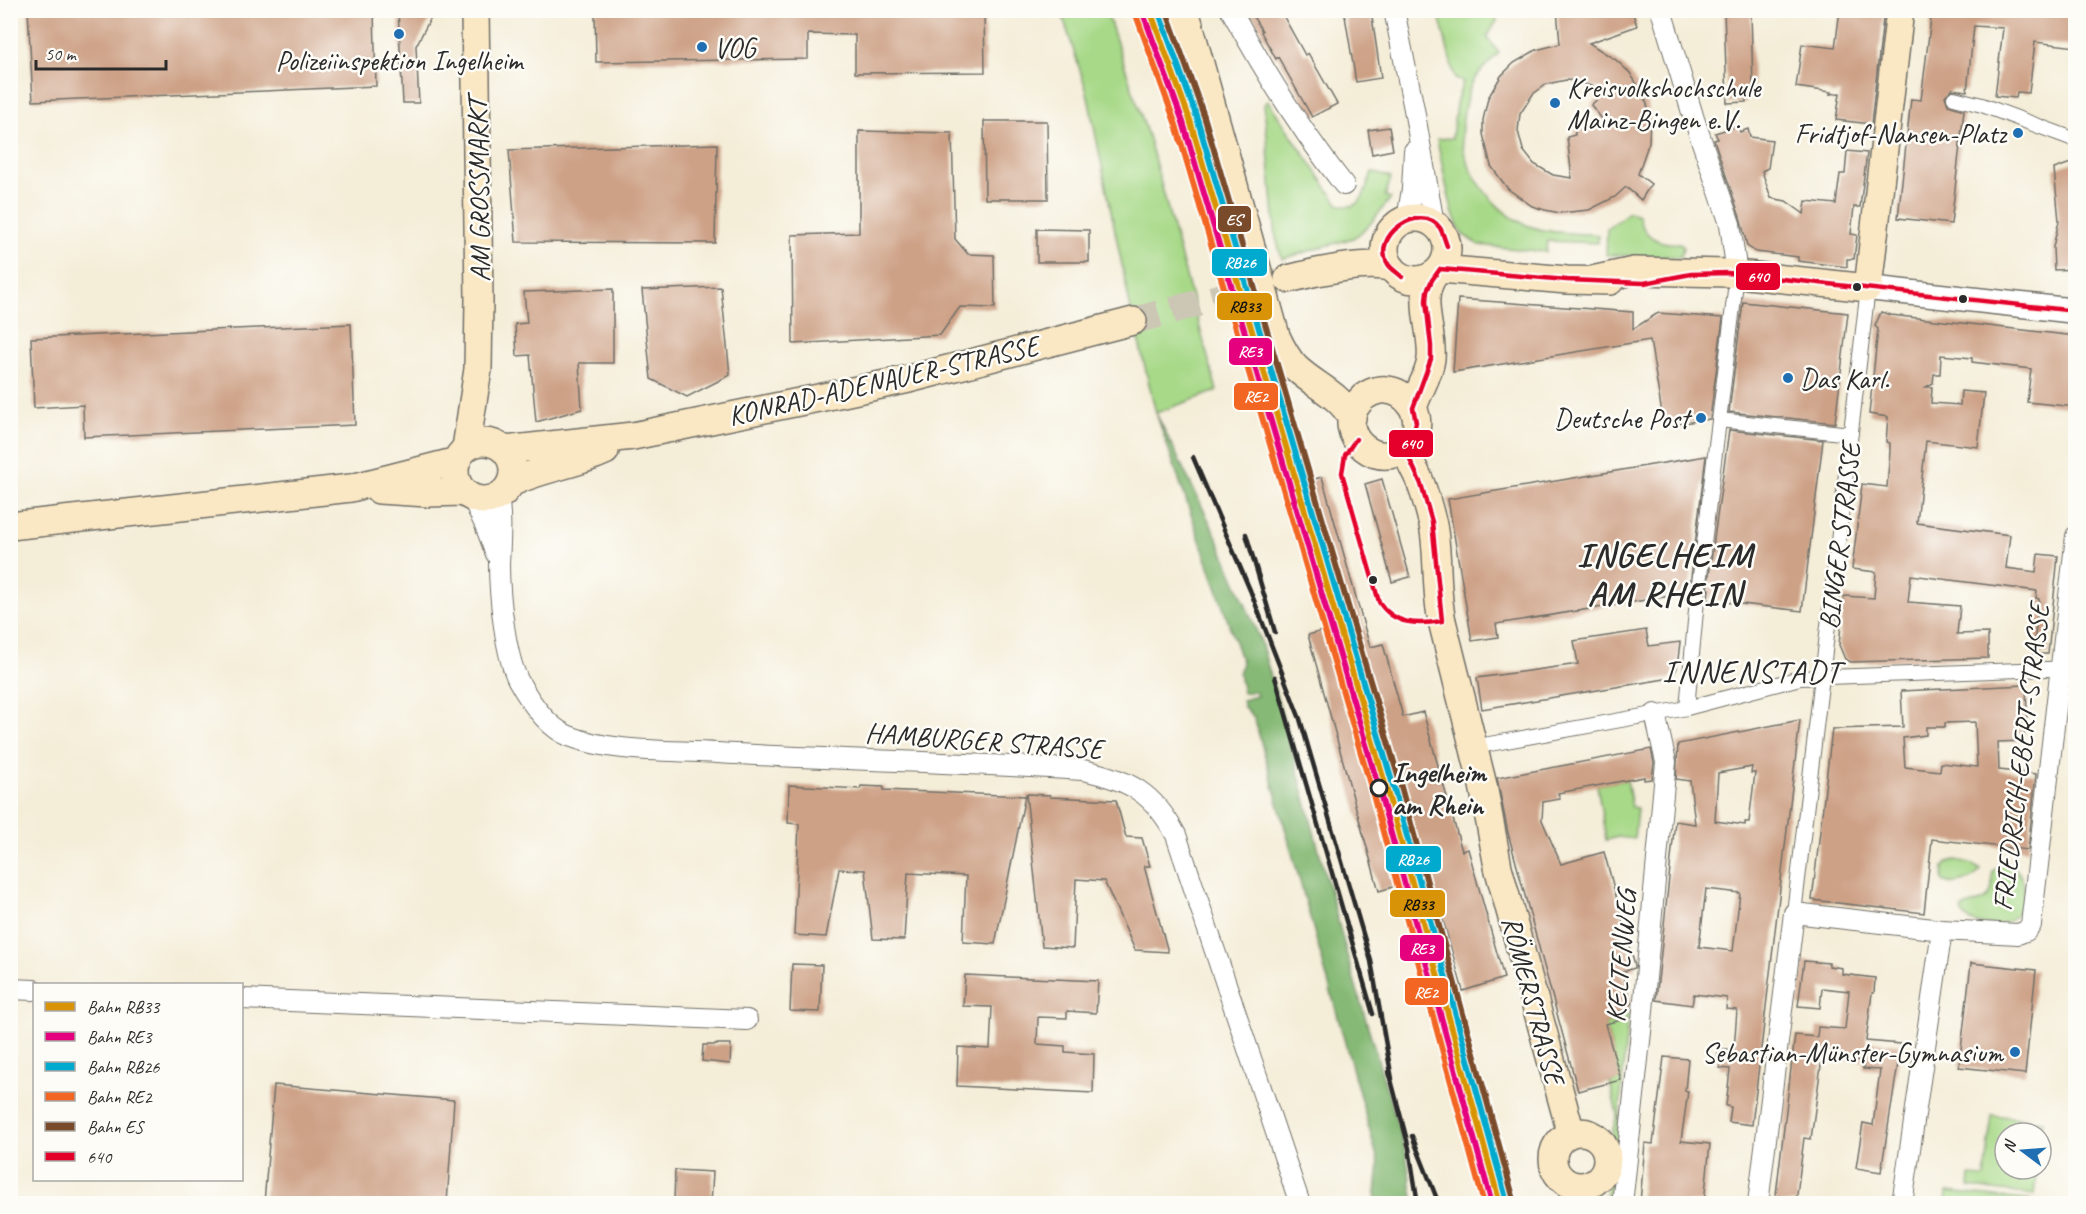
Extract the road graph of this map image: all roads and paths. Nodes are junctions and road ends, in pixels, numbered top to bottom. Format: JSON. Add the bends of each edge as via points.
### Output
{"nodes":[{"id":1,"x":475,"y":10,"type":"edge"},
{"id":2,"x":1185,"y":10,"type":"edge"},
{"id":3,"x":1231,"y":10,"type":"edge"},
{"id":4,"x":1394,"y":10,"type":"edge"},
{"id":5,"x":1661,"y":10,"type":"edge"},
{"id":6,"x":1900,"y":10,"type":"edge"},
{"id":7,"x":1954,"y":98,"type":"dead end"},
{"id":8,"x":2076,"y":140,"type":"edge"},
{"id":9,"x":1344,"y":185,"type":"dead end"},
{"id":10,"x":1388,"y":238,"type":"junction"},
{"id":11,"x":1432,"y":247,"type":"junction"},
{"id":12,"x":1397,"y":272,"type":"junction"},
{"id":13,"x":1737,"y":274,"type":"junction"},
{"id":14,"x":1868,"y":288,"type":"junction"},
{"id":15,"x":2076,"y":311,"type":"edge"},
{"id":16,"x":1133,"y":321,"type":"tunnel mouth"},
{"id":17,"x":1273,"y":323,"type":"junction"},
{"id":18,"x":478,"y":369,"type":"junction"},
{"id":19,"x":1381,"y":391,"type":"junction"},
{"id":20,"x":1413,"y":408,"type":"junction"},
{"id":21,"x":1352,"y":418,"type":"junction"},
{"id":22,"x":1719,"y":420,"type":"junction"},
{"id":23,"x":1851,"y":434,"type":"junction"},
{"id":24,"x":633,"y":436,"type":"junction"},
{"id":25,"x":1411,"y":441,"type":"junction"},
{"id":26,"x":501,"y":447,"type":"junction"},
{"id":27,"x":461,"y":454,"type":"junction"},
{"id":28,"x":1382,"y":455,"type":"junction"},
{"id":29,"x":351,"y":488,"type":"junction"},
{"id":30,"x":486,"y":492,"type":"junction"},
{"id":31,"x":10,"y":526,"type":"edge"},
{"id":32,"x":2076,"y":536,"type":"edge"},
{"id":33,"x":499,"y":566,"type":"junction"},
{"id":34,"x":2067,"y":668,"type":"edge"},
{"id":35,"x":1821,"y":678,"type":"junction"},
{"id":36,"x":1687,"y":708,"type":"junction"},
{"id":37,"x":1656,"y":714,"type":"junction"},
{"id":38,"x":1473,"y":747,"type":"junction"},
{"id":39,"x":1498,"y":867,"type":"junction"},
{"id":40,"x":1794,"y":913,"type":"junction"},
{"id":41,"x":1942,"y":930,"type":"junction"},
{"id":42,"x":10,"y":989,"type":"edge"},
{"id":43,"x":33,"y":990,"type":"edge"},
{"id":44,"x":243,"y":999,"type":"edge"},
{"id":45,"x":747,"y":1020,"type":"dead end"},
{"id":46,"x":1571,"y":1133,"type":"junction"},
{"id":47,"x":1588,"y":1195,"type":"edge"},
{"id":48,"x":1300,"y":1203,"type":"edge"},
{"id":49,"x":1622,"y":1203,"type":"edge"},
{"id":50,"x":1758,"y":1203,"type":"edge"},
{"id":51,"x":1902,"y":1203,"type":"edge"}],
"edges":[{"from":1,"to":18,"type":"main road","name":"AM GROSSMARKT"},
{"from":2,"to":17,"type":"main road"},
{"from":3,"to":9,"type":"street","via":[[1309,141]]},
{"from":4,"to":11,"type":"street","via":[[1414,109]]},
{"from":5,"to":13,"type":"street","via":[[1730,224]]},
{"from":6,"to":14,"type":"main road","name":"BINGER STRASSE"},
{"from":7,"to":8,"type":"street"},
{"from":10,"to":11,"type":"main road","via":[[1393,229]]},
{"from":10,"to":12,"type":"main road","via":[[1386,255]]},
{"from":10,"to":12,"type":"main road","via":[[1296,277],[1368,265],[1382,265]]},
{"from":11,"to":12,"type":"main road","via":[[1418,280]]},
{"from":11,"to":13,"type":"main road","via":[[1516,276],[1592,280],[1634,271]]},
{"from":11,"to":20,"type":"main road","name":"RÖMERSTRASSE","via":[[1426,300],[1431,360]]},
{"from":12,"to":19,"type":"main road","via":[[1408,296],[1413,360],[1398,386]]},
{"from":13,"to":14,"type":"main road"},
{"from":13,"to":22,"type":"street"},
{"from":14,"to":15,"type":"street"},
{"from":14,"to":23,"type":"street","name":"BINGER STRASSE"},
{"from":16,"to":24,"type":"main road","name":"KONRAD-ADENAUER-STRASSE","via":[[909,379]]},
{"from":17,"to":19,"type":"main road","via":[[1299,356],[1346,384]]},
{"from":17,"to":21,"type":"main road","via":[[1288,359],[1336,397]]},
{"from":18,"to":26,"type":"main road","name":"AM GROSSMARKT","via":[[486,411]]},
{"from":18,"to":27,"type":"main road","name":"AM GROSSMARKT"},
{"from":19,"to":20,"type":"main road","via":[[1403,396]]},
{"from":19,"to":21,"type":"main road","via":[[1365,396]]},
{"from":20,"to":25,"type":"main road","name":"RÖMERSTRASSE","via":[[1416,427]]},
{"from":21,"to":28,"type":"main road","name":"RÖMERSTRASSE","via":[[1358,443],[1369,452]]},
{"from":22,"to":23,"type":"street"},
{"from":22,"to":36,"type":"street"},
{"from":23,"to":35,"type":"street","name":"BINGER STRASSE"},
{"from":24,"to":26,"type":"main road","name":"KONRAD-ADENAUER-STRASSE"},
{"from":24,"to":30,"type":"main road","name":"KONRAD-ADENAUER-STRASSE","via":[[595,455]]},
{"from":25,"to":28,"type":"main road","via":[[1396,453]]},
{"from":25,"to":38,"type":"main road","name":"RÖMERSTRASSE","via":[[1409,457],[1434,529],[1439,609]]},
{"from":26,"to":27,"type":"main road","via":[[481,442]]},
{"from":26,"to":30,"type":"main road","via":[[513,465],[513,474]]},
{"from":27,"to":29,"type":"main road","name":"KONRAD-ADENAUER-STRASSE"},
{"from":27,"to":30,"type":"main road","via":[[455,476]]},
{"from":28,"to":39,"type":"main road","name":"RÖMERSTRASSE","via":[[1399,475],[1413,503],[1426,624],[1440,693],[1467,788]]},
{"from":29,"to":30,"type":"main road","name":"KONRAD-ADENAUER-STRASSE"},
{"from":29,"to":31,"type":"main road","name":"KONRAD-ADENAUER-STRASSE"},
{"from":30,"to":33,"type":"street","name":"HAMBURGER STRASSE","via":[[485,525]]},
{"from":30,"to":33,"type":"street","name":"HAMBURGER STRASSE","via":[[501,523]]},
{"from":32,"to":34,"type":"street","name":"FRIEDRICH-EBERT-STRASSE"},
{"from":33,"to":48,"type":"street","name":"HAMBURGER STRASSE","via":[[507,644],[518,678],[534,705],[567,735],[626,747],[1083,770],[1131,784],[1145,793],[1176,835]]},
{"from":34,"to":35,"type":"street"},
{"from":34,"to":41,"type":"street","name":"FRIEDRICH-EBERT-STRASSE","via":[[2031,925],[2018,934]]},
{"from":35,"to":36,"type":"street","via":[[1800,678]]},
{"from":35,"to":40,"type":"street","name":"BINGER STRASSE"},
{"from":36,"to":37,"type":"street"},
{"from":37,"to":38,"type":"street"},
{"from":37,"to":49,"type":"street","name":"KELTENWEG","via":[[1666,762]]},
{"from":38,"to":39,"type":"main road","name":"RÖMERSTRASSE"},
{"from":39,"to":46,"type":"main road","name":"RÖMERSTRASSE"},
{"from":40,"to":41,"type":"street","name":"FRIEDRICH-EBERT-STRASSE"},
{"from":40,"to":50,"type":"street","name":"BINGER STRASSE"},
{"from":41,"to":51,"type":"street"},
{"from":42,"to":43,"type":"street"},
{"from":44,"to":45,"type":"street"},
{"from":46,"to":47,"type":"main road","via":[[1563,1137],[1554,1151],[1554,1168],[1563,1180]]},
{"from":46,"to":47,"type":"main road","via":[[1596,1137],[1606,1152],[1605,1169]]}]}
